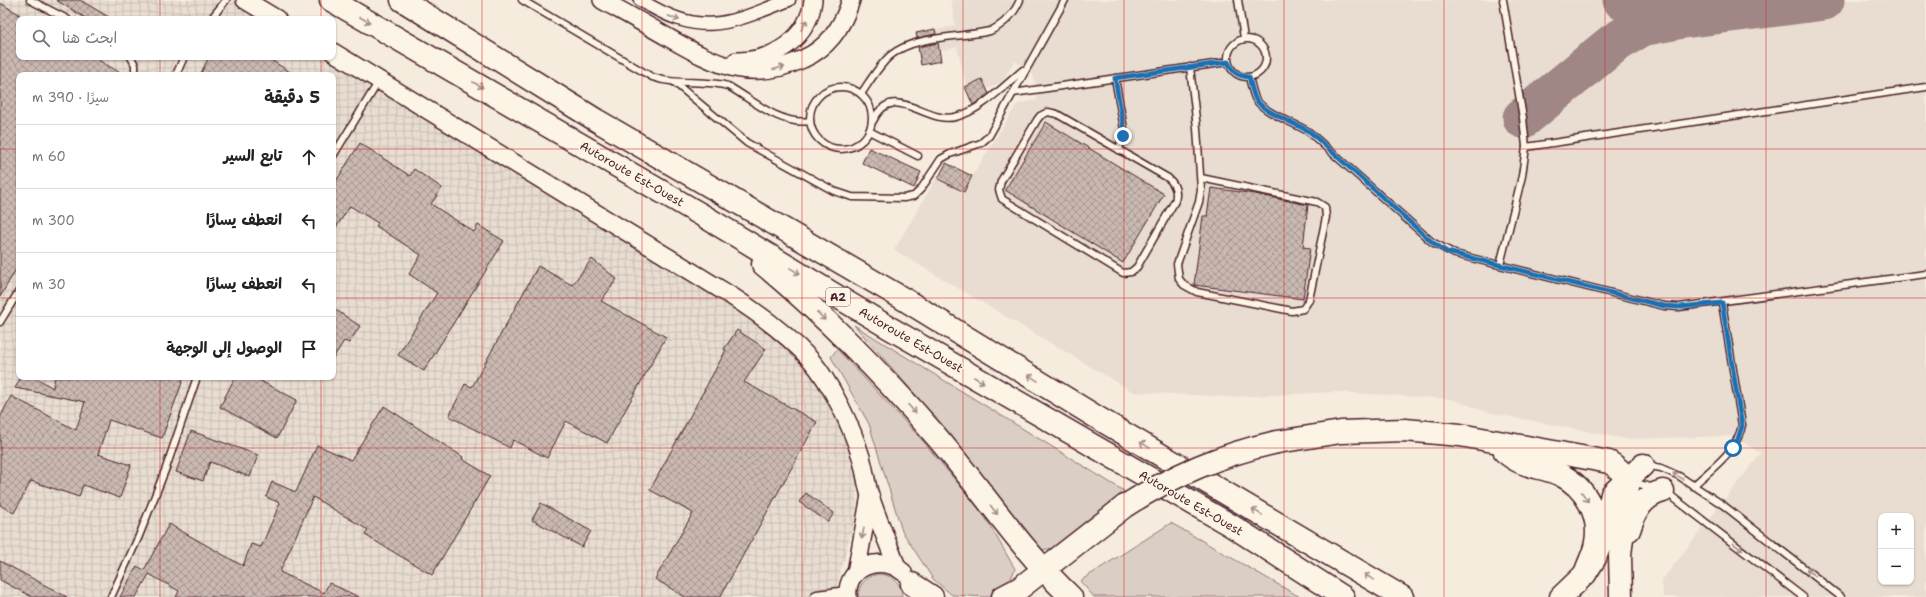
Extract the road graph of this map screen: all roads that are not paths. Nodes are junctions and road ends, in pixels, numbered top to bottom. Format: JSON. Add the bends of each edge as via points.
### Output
{"nodes":[{"id":1,"x":30,"y":0,"type":"edge"},
{"id":2,"x":226,"y":0,"type":"edge"},
{"id":3,"x":245,"y":0,"type":"edge"},
{"id":4,"x":331,"y":0,"type":"edge"},
{"id":5,"x":402,"y":0,"type":"edge"},
{"id":6,"x":522,"y":0,"type":"edge"},
{"id":7,"x":602,"y":0,"type":"edge"},
{"id":8,"x":640,"y":0,"type":"edge"},
{"id":9,"x":813,"y":0,"type":"edge"},
{"id":10,"x":851,"y":0,"type":"edge"},
{"id":11,"x":1020,"y":0,"type":"edge"},
{"id":12,"x":1065,"y":0,"type":"edge"},
{"id":13,"x":1238,"y":0,"type":"edge"},
{"id":14,"x":1503,"y":0,"type":"edge"},
{"id":15,"x":782,"y":1,"type":"edge"},
{"id":16,"x":61,"y":16,"type":"edge"},
{"id":17,"x":213,"y":16,"type":"edge"},
{"id":18,"x":272,"y":16,"type":"edge"},
{"id":19,"x":1244,"y":38,"type":"junction"},
{"id":20,"x":336,"y":54,"type":"edge"},
{"id":21,"x":132,"y":60,"type":"edge"},
{"id":22,"x":183,"y":60,"type":"edge"},
{"id":23,"x":708,"y":60,"type":"junction"},
{"id":24,"x":1228,"y":62,"type":"junction"},
{"id":25,"x":1190,"y":67,"type":"junction"},
{"id":26,"x":1026,"y":68,"type":"junction"},
{"id":27,"x":135,"y":72,"type":"edge"},
{"id":28,"x":177,"y":72,"type":"edge"},
{"id":29,"x":1249,"y":77,"type":"junction"},
{"id":30,"x":1115,"y":78,"type":"junction"},
{"id":31,"x":380,"y":79,"type":"junction"},
{"id":32,"x":674,"y":82,"type":"junction"},
{"id":33,"x":1926,"y":87,"type":"edge"},
{"id":34,"x":1013,"y":93,"type":"junction"},
{"id":35,"x":861,"y":94,"type":"junction"},
{"id":36,"x":810,"y":121,"type":"junction"},
{"id":37,"x":872,"y":124,"type":"junction"},
{"id":38,"x":869,"y":131,"type":"junction"},
{"id":39,"x":1526,"y":147,"type":"junction"},
{"id":40,"x":1119,"y":150,"type":"junction"},
{"id":41,"x":336,"y":151,"type":"edge"},
{"id":42,"x":918,"y":156,"type":"dead end"},
{"id":43,"x":1201,"y":178,"type":"junction"},
{"id":44,"x":707,"y":218,"type":"junction"},
{"id":45,"x":1500,"y":265,"type":"junction"},
{"id":46,"x":1926,"y":274,"type":"edge"},
{"id":47,"x":16,"y":296,"type":"edge"},
{"id":48,"x":1722,"y":303,"type":"junction"},
{"id":49,"x":0,"y":322,"type":"edge"},
{"id":50,"x":196,"y":380,"type":"edge"},
{"id":51,"x":1278,"y":447,"type":"junction"},
{"id":52,"x":1504,"y":452,"type":"junction"},
{"id":53,"x":1627,"y":467,"type":"junction"},
{"id":54,"x":1693,"y":486,"type":"junction"},
{"id":55,"x":1663,"y":491,"type":"junction"},
{"id":56,"x":870,"y":494,"type":"junction"},
{"id":57,"x":1620,"y":555,"type":"junction"},
{"id":58,"x":897,"y":567,"type":"junction"},
{"id":59,"x":856,"y":573,"type":"junction"},
{"id":60,"x":1047,"y":573,"type":"junction"},
{"id":61,"x":1585,"y":574,"type":"junction"},
{"id":62,"x":913,"y":590,"type":"edge"},
{"id":63,"x":847,"y":595,"type":"edge"},
{"id":64,"x":111,"y":597,"type":"edge"},
{"id":65,"x":817,"y":597,"type":"edge"},
{"id":66,"x":932,"y":597,"type":"edge"},
{"id":67,"x":1003,"y":597,"type":"edge"},
{"id":68,"x":1023,"y":597,"type":"edge"},
{"id":69,"x":1070,"y":597,"type":"edge"},
{"id":70,"x":1343,"y":597,"type":"edge"},
{"id":71,"x":1402,"y":597,"type":"edge"},
{"id":72,"x":1561,"y":597,"type":"edge"},
{"id":73,"x":1621,"y":597,"type":"edge"},
{"id":74,"x":1803,"y":597,"type":"edge"},
{"id":75,"x":1841,"y":597,"type":"edge"}],
"edges":[{"from":1,"to":16,"type":"lane"},
{"from":2,"to":17,"type":"lane"},
{"from":3,"to":18,"type":"main road"},
{"from":4,"to":44,"type":"highway","name":"Autoroute Est-Ouest","number":"A2","one_way":true},
{"from":71,"to":5,"type":"highway","number":"A2","one_way":true,"via":[[1098,418],[902,298],[596,120]]},
{"from":6,"to":32,"type":"lane","via":[[642,72]]},
{"from":7,"to":23,"type":"main road"},
{"from":8,"to":15,"type":"street","one_way":true,"via":[[678,20],[697,24],[735,21]]},
{"from":23,"to":9,"type":"main road","one_way":true,"via":[[746,61],[779,51],[800,31],[809,16]]},
{"from":23,"to":10,"type":"main road","one_way":true,"via":[[748,71],[789,66],[808,57],[839,30]]},
{"from":11,"to":35,"type":"lane","via":[[1007,19],[990,31],[917,43],[900,50],[885,61]]},
{"from":12,"to":26,"type":"lane"},
{"from":13,"to":19,"type":"lane"},
{"from":14,"to":39,"type":"lane"},
{"from":19,"to":24,"type":"lane","via":[[1229,49]]},
{"from":19,"to":29,"type":"lane","via":[[1257,41],[1266,58],[1261,71]]},
{"from":20,"to":31,"type":"main road"},
{"from":21,"to":27,"type":"lane"},
{"from":22,"to":28,"type":"lane"},
{"from":24,"to":25,"type":"lane"},
{"from":24,"to":29,"type":"lane","via":[[1236,73]]},
{"from":25,"to":30,"type":"lane"},
{"from":25,"to":43,"type":"lane"},
{"from":26,"to":34,"type":"lane"},
{"from":26,"to":37,"type":"lane","via":[[965,114],[954,118],[934,116],[900,102],[880,110]]},
{"from":29,"to":45,"type":"lane","via":[[1253,93],[1260,105],[1310,132],[1432,242],[1447,252]]},
{"from":30,"to":34,"type":"lane"},
{"from":30,"to":40,"type":"lane","via":[[1124,129]]},
{"from":31,"to":41,"type":"lane"},
{"from":31,"to":56,"type":"main road","via":[[765,318],[812,361],[833,393],[862,457]]},
{"from":32,"to":34,"type":"lane","via":[[747,143],[834,191],[862,198],[914,196],[941,159],[986,140]]},
{"from":32,"to":36,"type":"lane","via":[[724,85],[786,120]]},
{"from":33,"to":39,"type":"lane"},
{"from":35,"to":36,"type":"lane","via":[[846,87],[823,92],[812,105]]},
{"from":35,"to":37,"type":"lane","via":[[870,107]]},
{"from":36,"to":38,"type":"lane","via":[[815,136],[828,147],[835,149],[852,148],[865,138]]},
{"from":37,"to":38,"type":"lane"},
{"from":38,"to":42,"type":"lane"},
{"from":39,"to":45,"type":"lane","via":[[1522,176]]},
{"from":40,"to":40,"type":"lane","via":[[1168,178],[1176,191],[1175,201],[1137,267],[1131,272],[1123,273],[1005,202],[1000,194],[1001,181],[1037,120],[1048,112],[1057,114]]},
{"from":43,"to":43,"type":"lane","via":[[1199,202],[1177,264],[1179,279],[1197,292],[1292,311],[1303,309],[1310,300],[1326,217],[1325,207],[1317,202]]},
{"from":44,"to":60,"type":"highway","one_way":true,"via":[[802,297],[890,385],[935,435]]},
{"from":44,"to":70,"type":"highway","name":"Autoroute Est-Ouest","number":"A2","one_way":true,"via":[[895,331],[1232,526]]},
{"from":45,"to":48,"type":"lane","via":[[1664,306]]},
{"from":46,"to":48,"type":"lane"},
{"from":47,"to":49,"type":"lane"},
{"from":48,"to":54,"type":"lane","via":[[1742,426],[1733,448]]},
{"from":50,"to":64,"type":"lane","via":[[166,468]]},
{"from":51,"to":52,"type":"highway","via":[[1394,438],[1433,439]]},
{"from":51,"to":53,"type":"highway","via":[[1341,432],[1405,430],[1452,434]]},
{"from":51,"to":60,"type":"highway","bridge":true,"via":[[1245,449],[1207,462],[1153,488],[1129,510]]},
{"from":52,"to":53,"type":"highway"},
{"from":52,"to":61,"type":"highway","one_way":true,"via":[[1520,463],[1560,475],[1572,482],[1586,497],[1595,516],[1597,529],[1596,543]]},
{"from":54,"to":53,"type":"lane","one_way":true,"via":[[1670,471]]},
{"from":53,"to":55,"type":"lane"},
{"from":53,"to":57,"type":"highway","via":[[1628,493]]},
{"from":53,"to":61,"type":"highway","via":[[1611,497],[1599,549]]},
{"from":75,"to":54,"type":"lane","one_way":true,"via":[[1723,505]]},
{"from":55,"to":57,"type":"highway","via":[[1648,497],[1640,506]]},
{"from":55,"to":74,"type":"lane","one_way":true,"via":[[1676,498]]},
{"from":56,"to":58,"type":"main road"},
{"from":56,"to":59,"type":"main road","one_way":true},
{"from":57,"to":73,"type":"highway"},
{"from":58,"to":59,"type":"main road","via":[[887,563],[876,563]]},
{"from":58,"to":62,"type":"main road","via":[[906,574]]},
{"from":59,"to":63,"type":"main road","via":[[850,582]]},
{"from":60,"to":67,"type":"highway"},
{"from":60,"to":68,"type":"highway"},
{"from":60,"to":69,"type":"highway"},
{"from":61,"to":72,"type":"highway"},
{"from":62,"to":66,"type":"highway"},
{"from":63,"to":65,"type":"street"}]}
